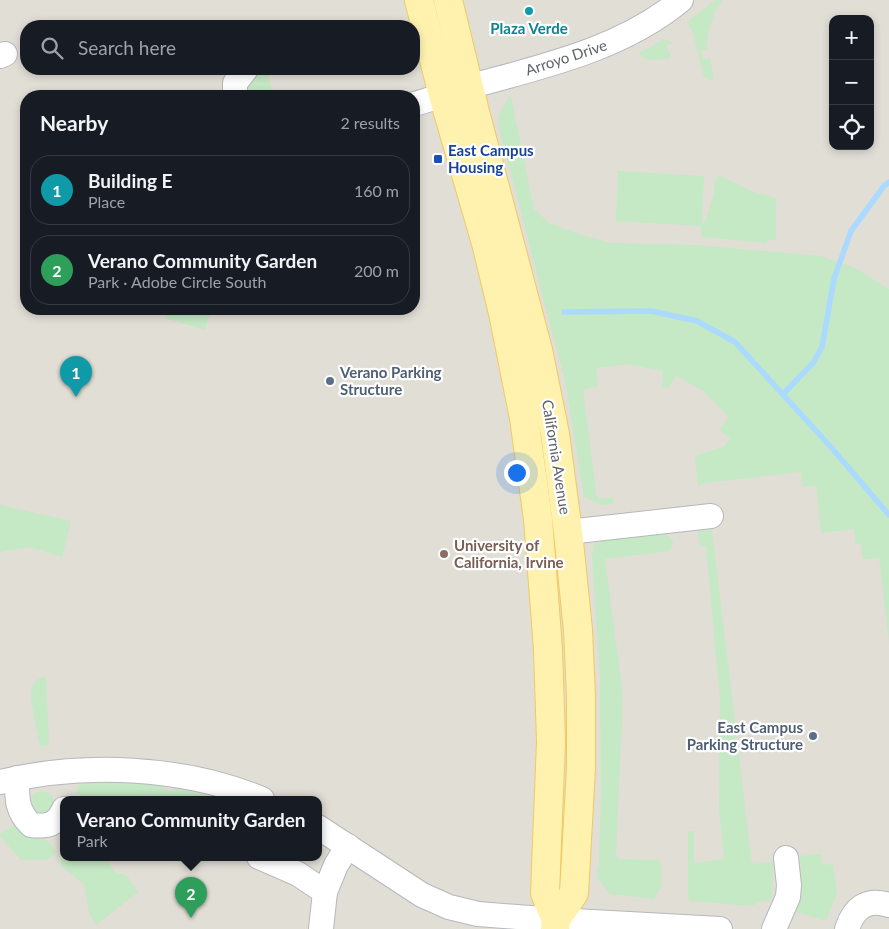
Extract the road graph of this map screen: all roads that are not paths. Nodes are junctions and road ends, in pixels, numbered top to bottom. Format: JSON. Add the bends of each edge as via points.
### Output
{"nodes":[{"id":1,"x":419,"y":0,"type":"edge"},
{"id":2,"x":448,"y":0,"type":"edge"},
{"id":3,"x":681,"y":0,"type":"edge"},
{"id":4,"x":241,"y":75,"type":"edge"},
{"id":5,"x":469,"y":86,"type":"junction"},
{"id":6,"x":235,"y":90,"type":"edge"},
{"id":7,"x":443,"y":95,"type":"junction"},
{"id":8,"x":420,"y":102,"type":"edge"},
{"id":9,"x":711,"y":516,"type":"dead end"},
{"id":10,"x":568,"y":532,"type":"junction"},
{"id":11,"x":63,"y":771,"type":"junction"},
{"id":12,"x":8,"y":780,"type":"edge"},
{"id":13,"x":65,"y":796,"type":"edge"},
{"id":14,"x":252,"y":796,"type":"edge"},
{"id":15,"x":60,"y":816,"type":"edge"},
{"id":16,"x":322,"y":830,"type":"edge"},
{"id":17,"x":348,"y":846,"type":"junction"},
{"id":18,"x":786,"y":858,"type":"dead end"},
{"id":19,"x":268,"y":861,"type":"edge"},
{"id":20,"x":325,"y":892,"type":"junction"},
{"id":21,"x":889,"y":905,"type":"edge"},
{"id":22,"x":556,"y":924,"type":"edge"},
{"id":23,"x":636,"y":927,"type":"edge"},
{"id":24,"x":321,"y":929,"type":"edge"},
{"id":25,"x":720,"y":929,"type":"edge"},
{"id":26,"x":774,"y":929,"type":"edge"},
{"id":27,"x":847,"y":929,"type":"edge"}],
"edges":[{"from":1,"to":7,"type":"main road","name":"California Avenue"},
{"from":2,"to":5,"type":"main road","name":"California Avenue"},
{"from":3,"to":5,"type":"street","name":"Arroyo Drive","via":[[620,39],[575,56]]},
{"from":4,"to":6,"type":"street","via":[[235,83]]},
{"from":5,"to":7,"type":"street","name":"Arroyo Drive"},
{"from":5,"to":10,"type":"main road","name":"California Avenue","via":[[538,350],[555,434]]},
{"from":7,"to":8,"type":"street","name":"Arroyo Drive"},
{"from":7,"to":22,"type":"main road","name":"California Avenue","via":[[503,313],[522,407],[537,510],[548,649],[551,742],[545,893]]},
{"from":9,"to":10,"type":"street"},
{"from":10,"to":22,"type":"main road","name":"California Avenue","via":[[581,698],[580,768],[574,893]]},
{"from":11,"to":12,"type":"street"},
{"from":11,"to":13,"type":"street"},
{"from":11,"to":14,"type":"street","via":[[142,771],[214,784]]},
{"from":12,"to":15,"type":"street","via":[[23,817],[31,825],[44,826],[56,822]]},
{"from":16,"to":17,"type":"street"},
{"from":17,"to":20,"type":"street"},
{"from":17,"to":22,"type":"street","via":[[422,895],[448,906],[478,914]]},
{"from":18,"to":26,"type":"street","via":[[788,896]]},
{"from":19,"to":20,"type":"street","via":[[298,874]]},
{"from":20,"to":24,"type":"street"},
{"from":21,"to":27,"type":"street","via":[[865,903]]},
{"from":22,"to":23,"type":"street"},
{"from":23,"to":25,"type":"street"}]}
